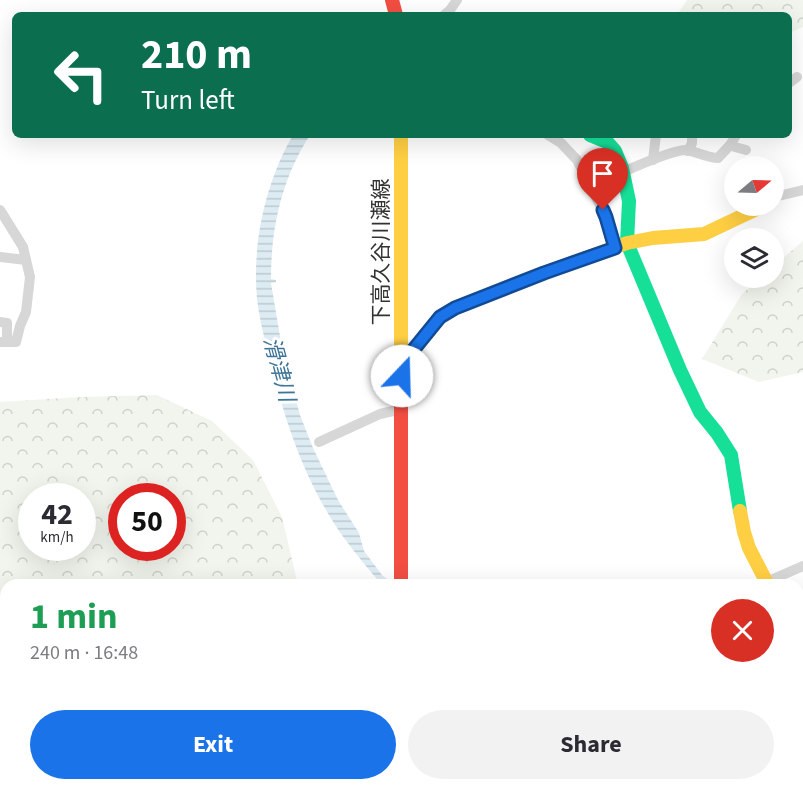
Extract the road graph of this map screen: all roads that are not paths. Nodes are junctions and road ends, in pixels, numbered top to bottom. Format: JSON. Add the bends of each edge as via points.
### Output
{"nodes":[{"id":1,"x":457,"y":0,"type":"edge"},
{"id":2,"x":448,"y":12,"type":"edge"},
{"id":3,"x":401,"y":138,"type":"edge"},
{"id":4,"x":553,"y":138,"type":"edge"},
{"id":5,"x":597,"y":138,"type":"edge"},
{"id":6,"x":656,"y":138,"type":"edge"},
{"id":7,"x":692,"y":138,"type":"edge"},
{"id":8,"x":733,"y":139,"type":"edge"},
{"id":9,"x":746,"y":150,"type":"dead end"},
{"id":10,"x":688,"y":151,"type":"junction"},
{"id":11,"x":653,"y":160,"type":"junction"},
{"id":12,"x":623,"y":172,"type":"junction"},
{"id":13,"x":803,"y":190,"type":"edge"},
{"id":14,"x":784,"y":195,"type":"edge"},
{"id":15,"x":0,"y":210,"type":"edge"},
{"id":16,"x":743,"y":216,"type":"edge"},
{"id":17,"x":621,"y":245,"type":"junction"},
{"id":18,"x":0,"y":257,"type":"edge"},
{"id":19,"x":26,"y":260,"type":"junction"},
{"id":20,"x":0,"y":322,"type":"edge"},
{"id":21,"x":4,"y":342,"type":"edge"},
{"id":22,"x":402,"y":360,"type":"junction"},
{"id":23,"x":402,"y":409,"type":"junction"},
{"id":24,"x":319,"y":442,"type":"dead end"},
{"id":25,"x":803,"y":566,"type":"edge"},
{"id":26,"x":401,"y":579,"type":"edge"},
{"id":27,"x":764,"y":579,"type":"edge"},
{"id":28,"x":777,"y":579,"type":"edge"}],
"edges":[{"from":1,"to":2,"type":"street"},
{"from":3,"to":22,"type":"street","name":"下高久谷川瀬線"},
{"from":4,"to":17,"type":"street","via":[[577,160]]},
{"from":5,"to":12,"type":"street","via":[[615,151]]},
{"from":6,"to":11,"type":"street"},
{"from":7,"to":10,"type":"street"},
{"from":8,"to":9,"type":"street","via":[[735,147]]},
{"from":8,"to":10,"type":"street","via":[[718,158]]},
{"from":10,"to":11,"type":"street"},
{"from":11,"to":12,"type":"street"},
{"from":12,"to":17,"type":"street","via":[[629,201]]},
{"from":13,"to":14,"type":"street"},
{"from":15,"to":19,"type":"street","via":[[23,247]]},
{"from":16,"to":17,"type":"street","via":[[704,234]]},
{"from":17,"to":22,"type":"street","via":[[455,308],[440,317]]},
{"from":17,"to":27,"type":"street","via":[[700,412],[731,455],[744,532]]},
{"from":18,"to":19,"type":"street"},
{"from":19,"to":21,"type":"street","via":[[30,277],[26,312],[16,342]]},
{"from":20,"to":21,"type":"street","via":[[7,323]]},
{"from":22,"to":23,"type":"street","name":"下高久谷川瀬線"},
{"from":23,"to":24,"type":"street","via":[[380,414]]},
{"from":23,"to":26,"type":"street","name":"下高久谷川瀬線"},
{"from":25,"to":28,"type":"street"}]}
